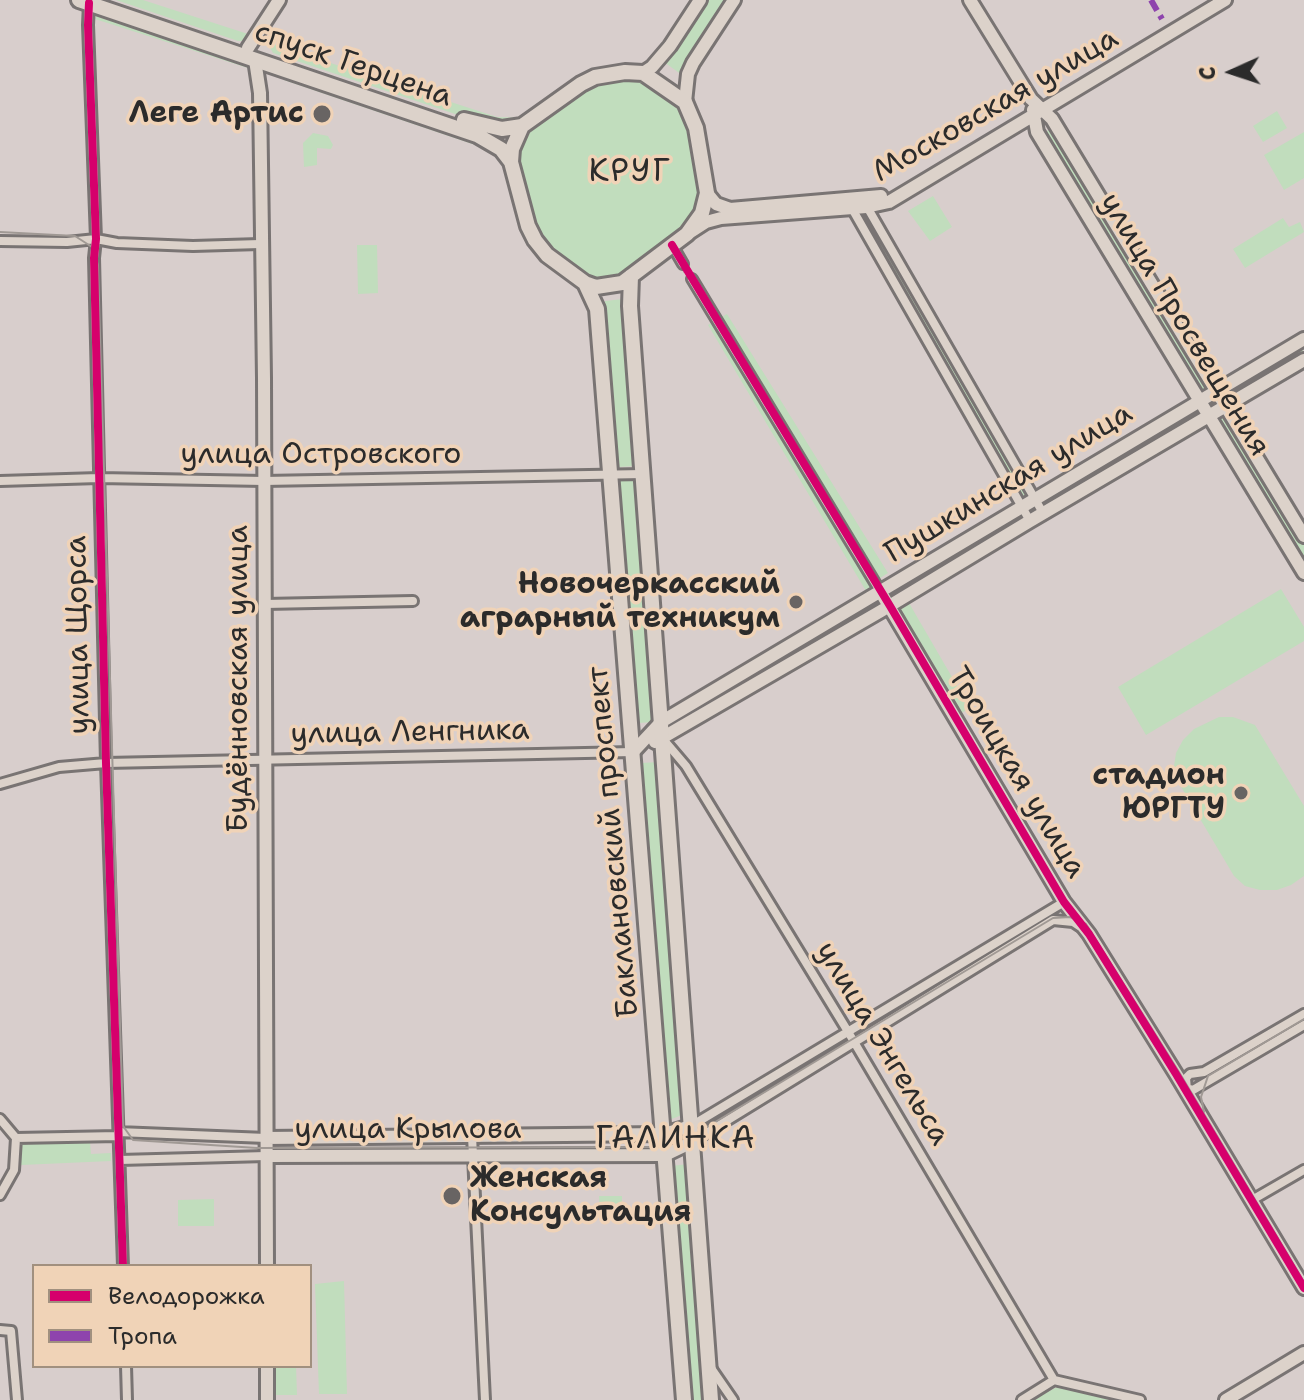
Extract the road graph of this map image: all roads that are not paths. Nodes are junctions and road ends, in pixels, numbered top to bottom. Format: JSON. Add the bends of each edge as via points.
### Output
{"nodes":[{"id":1,"x":105,"y":0,"type":"edge"},
{"id":2,"x":279,"y":0,"type":"edge"},
{"id":3,"x":700,"y":0,"type":"edge"},
{"id":4,"x":734,"y":0,"type":"edge"},
{"id":5,"x":970,"y":0,"type":"edge"},
{"id":6,"x":1214,"y":0,"type":"edge"},
{"id":7,"x":1225,"y":0,"type":"edge"},
{"id":8,"x":84,"y":2,"type":"edge"},
{"id":9,"x":252,"y":54,"type":"junction"},
{"id":10,"x":272,"y":65,"type":"junction"},
{"id":11,"x":643,"y":73,"type":"junction"},
{"id":12,"x":260,"y":93,"type":"junction"},
{"id":13,"x":685,"y":102,"type":"junction"},
{"id":14,"x":1035,"y":108,"type":"junction"},
{"id":15,"x":522,"y":126,"type":"junction"},
{"id":16,"x":511,"y":162,"type":"junction"},
{"id":17,"x":707,"y":193,"type":"junction"},
{"id":18,"x":866,"y":203,"type":"junction"},
{"id":19,"x":850,"y":204,"type":"junction"},
{"id":20,"x":687,"y":234,"type":"junction"},
{"id":21,"x":96,"y":239,"type":"junction"},
{"id":22,"x":0,"y":241,"type":"edge"},
{"id":23,"x":260,"y":244,"type":"junction"},
{"id":24,"x":672,"y":245,"type":"junction"},
{"id":25,"x":683,"y":264,"type":"tunnel mouth"},
{"id":26,"x":631,"y":276,"type":"junction"},
{"id":27,"x":692,"y":279,"type":"tunnel mouth"},
{"id":28,"x":585,"y":283,"type":"junction"},
{"id":29,"x":1304,"y":339,"type":"edge"},
{"id":30,"x":1304,"y":360,"type":"edge"},
{"id":31,"x":1217,"y":390,"type":"junction"},
{"id":32,"x":1200,"y":401,"type":"junction"},
{"id":33,"x":1226,"y":406,"type":"junction"},
{"id":34,"x":1209,"y":416,"type":"junction"},
{"id":35,"x":643,"y":474,"type":"junction"},
{"id":36,"x":610,"y":476,"type":"junction"},
{"id":37,"x":99,"y":478,"type":"junction"},
{"id":38,"x":0,"y":481,"type":"edge"},
{"id":39,"x":264,"y":481,"type":"junction"},
{"id":40,"x":1035,"y":498,"type":"junction"},
{"id":41,"x":1021,"y":506,"type":"junction"},
{"id":42,"x":1043,"y":513,"type":"junction"},
{"id":43,"x":1030,"y":521,"type":"junction"},
{"id":44,"x":1304,"y":536,"type":"edge"},
{"id":45,"x":1304,"y":573,"type":"edge"},
{"id":46,"x":880,"y":591,"type":"junction"},
{"id":47,"x":413,"y":601,"type":"dead end"},
{"id":48,"x":265,"y":604,"type":"junction"},
{"id":49,"x":890,"y":606,"type":"junction"},
{"id":50,"x":661,"y":722,"type":"junction"},
{"id":51,"x":662,"y":738,"type":"junction"},
{"id":52,"x":633,"y":752,"type":"junction"},
{"id":53,"x":265,"y":760,"type":"junction"},
{"id":54,"x":106,"y":763,"type":"junction"},
{"id":55,"x":0,"y":784,"type":"edge"},
{"id":56,"x":1064,"y":902,"type":"junction"},
{"id":57,"x":1089,"y":934,"type":"junction"},
{"id":58,"x":1304,"y":1014,"type":"edge"},
{"id":59,"x":1304,"y":1025,"type":"edge"},
{"id":60,"x":847,"y":1030,"type":"junction"},
{"id":61,"x":854,"y":1042,"type":"junction"},
{"id":62,"x":1187,"y":1089,"type":"junction"},
{"id":63,"x":0,"y":1119,"type":"edge"},
{"id":64,"x":691,"y":1126,"type":"junction"},
{"id":65,"x":118,"y":1134,"type":"junction"},
{"id":66,"x":664,"y":1134,"type":"junction"},
{"id":67,"x":472,"y":1136,"type":"junction"},
{"id":68,"x":16,"y":1138,"type":"junction"},
{"id":69,"x":266,"y":1138,"type":"junction"},
{"id":70,"x":692,"y":1142,"type":"junction"},
{"id":71,"x":471,"y":1155,"type":"junction"},
{"id":72,"x":665,"y":1155,"type":"junction"},
{"id":73,"x":266,"y":1156,"type":"junction"},
{"id":74,"x":120,"y":1160,"type":"junction"},
{"id":75,"x":1304,"y":1170,"type":"edge"},
{"id":76,"x":0,"y":1195,"type":"edge"},
{"id":77,"x":1252,"y":1200,"type":"junction"},
{"id":78,"x":123,"y":1264,"type":"edge"},
{"id":79,"x":267,"y":1264,"type":"edge"},
{"id":80,"x":1304,"y":1288,"type":"edge"},
{"id":81,"x":0,"y":1330,"type":"edge"},
{"id":82,"x":1304,"y":1353,"type":"edge"},
{"id":83,"x":709,"y":1365,"type":"junction"},
{"id":84,"x":126,"y":1368,"type":"edge"},
{"id":85,"x":267,"y":1368,"type":"edge"},
{"id":86,"x":1054,"y":1380,"type":"junction"},
{"id":87,"x":17,"y":1400,"type":"edge"},
{"id":88,"x":127,"y":1400,"type":"edge"},
{"id":89,"x":267,"y":1400,"type":"edge"},
{"id":90,"x":485,"y":1400,"type":"edge"},
{"id":91,"x":684,"y":1400,"type":"edge"},
{"id":92,"x":711,"y":1400,"type":"edge"},
{"id":93,"x":733,"y":1400,"type":"edge"},
{"id":94,"x":1022,"y":1400,"type":"edge"},
{"id":95,"x":1140,"y":1400,"type":"edge"},
{"id":96,"x":1226,"y":1400,"type":"edge"}],
"edges":[{"from":1,"to":9,"type":"main road","name":"спуск Герцена"},
{"from":2,"to":9,"type":"street"},
{"from":3,"to":11,"type":"street","via":[[670,46]]},
{"from":4,"to":13,"type":"street","via":[[693,63]]},
{"from":5,"to":14,"type":"street","name":"улица Просвещения"},
{"from":6,"to":14,"type":"street","name":"Московская улица"},
{"from":7,"to":14,"type":"street","name":"Московская улица"},
{"from":8,"to":9,"type":"main road","name":"спуск Герцена"},
{"from":8,"to":21,"type":"street","name":"улица Щорса"},
{"from":9,"to":10,"type":"main road","name":"спуск Герцена"},
{"from":9,"to":12,"type":"street","name":"Будённовская улица"},
{"from":9,"to":15,"type":"main road","name":"спуск Герцена","via":[[479,125]]},
{"from":10,"to":12,"type":"street","name":"Будённовская улица"},
{"from":10,"to":16,"type":"main road","name":"спуск Герцена","via":[[477,135]]},
{"from":11,"to":13,"type":"main road"},
{"from":11,"to":15,"type":"main road","via":[[595,77]]},
{"from":12,"to":23,"type":"street","name":"Будённовская улица"},
{"from":13,"to":17,"type":"main road","via":[[696,128]]},
{"from":14,"to":18,"type":"street","name":"Московская улица","via":[[899,191]]},
{"from":14,"to":31,"type":"street","name":"улица Просвещения","via":[[1052,119]]},
{"from":14,"to":32,"type":"street","name":"улица Просвещения","via":[[1037,132]]},
{"from":15,"to":16,"type":"main road"},
{"from":16,"to":28,"type":"main road","via":[[535,240]]},
{"from":17,"to":19,"type":"street","name":"Московская улица","via":[[730,209]]},
{"from":17,"to":20,"type":"main road","via":[[702,213]]},
{"from":18,"to":19,"type":"street","name":"Московская улица"},
{"from":18,"to":40,"type":"street"},
{"from":19,"to":20,"type":"street","name":"Московская улица","via":[[721,218]]},
{"from":19,"to":41,"type":"street"},
{"from":20,"to":24,"type":"main road"},
{"from":21,"to":22,"type":"street"},
{"from":21,"to":23,"type":"street","via":[[193,246]]},
{"from":21,"to":37,"type":"street","name":"улица Щорса"},
{"from":23,"to":39,"type":"street","name":"Будённовская улица"},
{"from":24,"to":25,"type":"street"},
{"from":24,"to":26,"type":"main road"},
{"from":26,"to":28,"type":"main road","via":[[613,286]]},
{"from":26,"to":35,"type":"main road","name":"Баклановский проспект"},
{"from":27,"to":46,"type":"street","name":"Троицкая улица"},
{"from":28,"to":36,"type":"main road","name":"Баклановский проспект","via":[[597,309]]},
{"from":29,"to":31,"type":"street","name":"Пушкинская улица"},
{"from":30,"to":33,"type":"street","name":"Пушкинская улица"},
{"from":31,"to":32,"type":"street","name":"Пушкинская улица"},
{"from":31,"to":33,"type":"street","name":"улица Просвещения"},
{"from":32,"to":34,"type":"street","name":"улица Просвещения"},
{"from":32,"to":40,"type":"street","name":"Пушкинская улица"},
{"from":33,"to":34,"type":"street","name":"Пушкинская улица"},
{"from":33,"to":44,"type":"street","name":"улица Просвещения"},
{"from":34,"to":42,"type":"street","name":"Пушкинская улица"},
{"from":34,"to":45,"type":"street","name":"улица Просвещения"},
{"from":35,"to":36,"type":"street","name":"улица Островского"},
{"from":35,"to":50,"type":"main road","name":"Баклановский проспект"},
{"from":36,"to":39,"type":"street","name":"улица Островского"},
{"from":36,"to":52,"type":"main road","name":"Баклановский проспект"},
{"from":37,"to":38,"type":"street","name":"улица Островского"},
{"from":37,"to":39,"type":"street","name":"улица Островского"},
{"from":37,"to":54,"type":"street","name":"улица Щорса"},
{"from":39,"to":48,"type":"street","name":"Будённовская улица"},
{"from":40,"to":41,"type":"street","name":"Пушкинская улица"},
{"from":40,"to":42,"type":"street"},
{"from":41,"to":43,"type":"street"},
{"from":41,"to":46,"type":"street","name":"Пушкинская улица"},
{"from":42,"to":43,"type":"street","name":"Пушкинская улица"},
{"from":43,"to":49,"type":"street","name":"Пушкинская улица"},
{"from":46,"to":49,"type":"street","name":"Троицкая улица"},
{"from":46,"to":50,"type":"street","name":"Пушкинская улица"},
{"from":47,"to":48,"type":"street"},
{"from":48,"to":53,"type":"street","name":"Будённовская улица"},
{"from":49,"to":51,"type":"street","name":"Пушкинская улица"},
{"from":49,"to":56,"type":"street","name":"Троицкая улица"},
{"from":50,"to":51,"type":"main road","name":"Баклановский проспект"},
{"from":50,"to":52,"type":"street","name":"Пушкинская улица"},
{"from":51,"to":52,"type":"street","name":"Пушкинская улица"},
{"from":51,"to":60,"type":"street","name":"улица Энгельса","via":[[686,766]]},
{"from":51,"to":64,"type":"main road","name":"Баклановский проспект"},
{"from":52,"to":53,"type":"street","name":"улица Ленгника"},
{"from":52,"to":66,"type":"main road","name":"Баклановский проспект"},
{"from":53,"to":54,"type":"street","name":"улица Ленгника"},
{"from":53,"to":69,"type":"street","name":"Будённовская улица"},
{"from":54,"to":55,"type":"street","name":"улица Ленгника","via":[[59,767]]},
{"from":54,"to":65,"type":"street","name":"улица Щорса"},
{"from":56,"to":57,"type":"street","name":"Троицкая улица"},
{"from":56,"to":60,"type":"street"},
{"from":57,"to":61,"type":"street","via":[[1073,922],[1053,920]]},
{"from":57,"to":62,"type":"street","name":"Троицкая улица"},
{"from":58,"to":62,"type":"street","via":[[1204,1072],[1190,1074]]},
{"from":59,"to":62,"type":"street"},
{"from":60,"to":61,"type":"street","name":"улица Энгельса"},
{"from":60,"to":64,"type":"street"},
{"from":61,"to":70,"type":"street"},
{"from":61,"to":86,"type":"street","name":"улица Энгельса"},
{"from":62,"to":77,"type":"street","name":"Троицкая улица"},
{"from":63,"to":68,"type":"street"},
{"from":64,"to":66,"type":"street","name":"улица Крылова"},
{"from":64,"to":70,"type":"main road","name":"Баклановский проспект"},
{"from":65,"to":68,"type":"street","name":"улица Крылова"},
{"from":65,"to":69,"type":"street","name":"улица Крылова"},
{"from":65,"to":74,"type":"street","name":"улица Щорса"},
{"from":66,"to":67,"type":"street","name":"улица Крылова"},
{"from":66,"to":72,"type":"main road","name":"Баклановский проспект"},
{"from":67,"to":69,"type":"street","name":"улица Крылова"},
{"from":67,"to":71,"type":"street"},
{"from":68,"to":76,"type":"street","via":[[14,1170]]},
{"from":69,"to":73,"type":"street","name":"Будённовская улица"},
{"from":70,"to":72,"type":"street","name":"улица Крылова"},
{"from":70,"to":83,"type":"main road","name":"Баклановский проспект"},
{"from":71,"to":72,"type":"street","name":"улица Крылова"},
{"from":71,"to":73,"type":"street","name":"улица Крылова"},
{"from":71,"to":90,"type":"street"},
{"from":72,"to":91,"type":"main road","name":"Баклановский проспект"},
{"from":73,"to":74,"type":"street","name":"улица Крылова"},
{"from":73,"to":79,"type":"street","name":"Будённовская улица"},
{"from":74,"to":78,"type":"street","name":"улица Щорса"},
{"from":75,"to":77,"type":"street"},
{"from":77,"to":80,"type":"street","name":"Троицкая улица"},
{"from":81,"to":87,"type":"street","via":[[11,1331]]},
{"from":82,"to":96,"type":"street"},
{"from":83,"to":92,"type":"main road","name":"Баклановский проспект"},
{"from":83,"to":93,"type":"street"},
{"from":84,"to":88,"type":"street"},
{"from":85,"to":89,"type":"street"},
{"from":86,"to":94,"type":"street"},
{"from":86,"to":95,"type":"street"}]}
